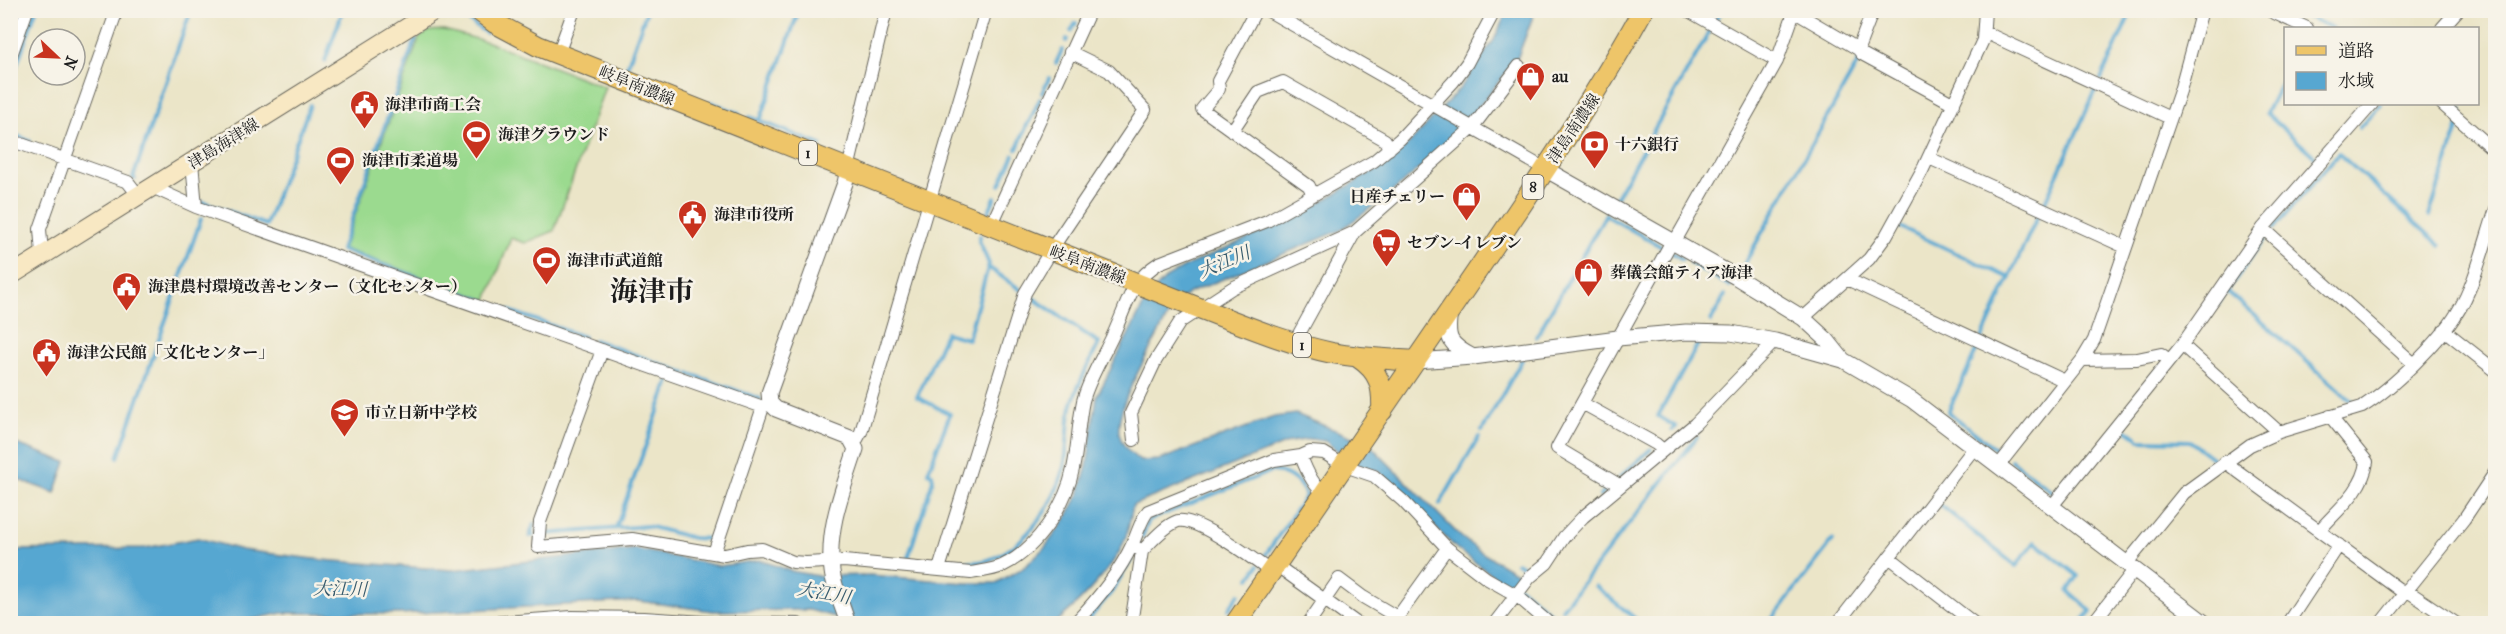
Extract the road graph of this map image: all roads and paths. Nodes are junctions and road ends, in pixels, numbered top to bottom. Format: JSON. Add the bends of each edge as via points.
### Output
{"nodes":[{"id":1,"x":27,"y":10,"type":"edge"},
{"id":2,"x":117,"y":10,"type":"edge"},
{"id":3,"x":478,"y":10,"type":"edge"},
{"id":4,"x":574,"y":10,"type":"edge"},
{"id":5,"x":886,"y":10,"type":"edge"},
{"id":6,"x":986,"y":10,"type":"edge"},
{"id":7,"x":1090,"y":10,"type":"edge"},
{"id":8,"x":1256,"y":10,"type":"edge"},
{"id":9,"x":1267,"y":10,"type":"edge"},
{"id":10,"x":1495,"y":10,"type":"edge"},
{"id":11,"x":1643,"y":10,"type":"edge"},
{"id":12,"x":1687,"y":10,"type":"edge"},
{"id":13,"x":1873,"y":10,"type":"edge"},
{"id":14,"x":1985,"y":10,"type":"edge"},
{"id":15,"x":2202,"y":10,"type":"edge"},
{"id":16,"x":2268,"y":10,"type":"edge"},
{"id":17,"x":2458,"y":10,"type":"edge"},
{"id":18,"x":1795,"y":11,"type":"edge"},
{"id":19,"x":423,"y":14,"type":"edge"},
{"id":20,"x":2305,"y":27,"type":"edge"},
{"id":21,"x":2443,"y":27,"type":"edge"},
{"id":22,"x":1984,"y":32,"type":"junction"},
{"id":23,"x":1858,"y":49,"type":"junction"},
{"id":24,"x":1070,"y":52,"type":"junction"},
{"id":25,"x":558,"y":54,"type":"junction"},
{"id":26,"x":10,"y":58,"type":"edge"},
{"id":27,"x":1777,"y":60,"type":"junction"},
{"id":28,"x":1519,"y":66,"type":"dead end"},
{"id":29,"x":1954,"y":104,"type":"junction"},
{"id":30,"x":2372,"y":105,"type":"edge"},
{"id":31,"x":2443,"y":105,"type":"edge"},
{"id":32,"x":1434,"y":106,"type":"junction"},
{"id":33,"x":2170,"y":118,"type":"junction"},
{"id":34,"x":1470,"y":127,"type":"junction"},
{"id":35,"x":1232,"y":131,"type":"junction"},
{"id":36,"x":10,"y":140,"type":"edge"},
{"id":37,"x":1389,"y":149,"type":"junction"},
{"id":38,"x":2496,"y":152,"type":"edge"},
{"id":39,"x":1929,"y":158,"type":"junction"},
{"id":40,"x":64,"y":159,"type":"junction"},
{"id":41,"x":192,"y":162,"type":"junction"},
{"id":42,"x":848,"y":169,"type":"junction"},
{"id":43,"x":1545,"y":169,"type":"junction"},
{"id":44,"x":145,"y":191,"type":"junction"},
{"id":45,"x":1313,"y":195,"type":"junction"},
{"id":46,"x":929,"y":201,"type":"junction"},
{"id":47,"x":196,"y":207,"type":"junction"},
{"id":48,"x":2496,"y":208,"type":"edge"},
{"id":49,"x":991,"y":226,"type":"junction"},
{"id":50,"x":2263,"y":228,"type":"junction"},
{"id":51,"x":1355,"y":232,"type":"junction"},
{"id":52,"x":1673,"y":242,"type":"junction"},
{"id":53,"x":2125,"y":247,"type":"junction"},
{"id":54,"x":1051,"y":250,"type":"junction"},
{"id":55,"x":42,"y":254,"type":"junction"},
{"id":56,"x":10,"y":276,"type":"edge"},
{"id":57,"x":1847,"y":279,"type":"junction"},
{"id":58,"x":1140,"y":284,"type":"junction"},
{"id":59,"x":1197,"y":307,"type":"junction"},
{"id":60,"x":1450,"y":311,"type":"junction"},
{"id":61,"x":1803,"y":318,"type":"junction"},
{"id":62,"x":2444,"y":330,"type":"junction"},
{"id":63,"x":1618,"y":338,"type":"junction"},
{"id":64,"x":1775,"y":341,"type":"junction"},
{"id":65,"x":1294,"y":343,"type":"junction"},
{"id":66,"x":2182,"y":345,"type":"junction"},
{"id":67,"x":602,"y":350,"type":"junction"},
{"id":68,"x":1359,"y":357,"type":"junction"},
{"id":69,"x":1473,"y":357,"type":"junction"},
{"id":70,"x":1843,"y":360,"type":"junction"},
{"id":71,"x":2082,"y":360,"type":"junction"},
{"id":72,"x":2169,"y":360,"type":"junction"},
{"id":73,"x":1416,"y":361,"type":"junction"},
{"id":74,"x":2413,"y":363,"type":"junction"},
{"id":75,"x":2496,"y":371,"type":"edge"},
{"id":76,"x":2066,"y":381,"type":"junction"},
{"id":77,"x":1582,"y":403,"type":"junction"},
{"id":78,"x":767,"y":405,"type":"junction"},
{"id":79,"x":1382,"y":411,"type":"junction"},
{"id":80,"x":2330,"y":416,"type":"junction"},
{"id":81,"x":2279,"y":432,"type":"junction"},
{"id":82,"x":1134,"y":440,"type":"dead end"},
{"id":83,"x":855,"y":444,"type":"junction"},
{"id":84,"x":1976,"y":447,"type":"junction"},
{"id":85,"x":1662,"y":450,"type":"junction"},
{"id":86,"x":1301,"y":456,"type":"junction"},
{"id":87,"x":2225,"y":462,"type":"junction"},
{"id":88,"x":1346,"y":465,"type":"junction"},
{"id":89,"x":1999,"y":465,"type":"junction"},
{"id":90,"x":2494,"y":477,"type":"edge"},
{"id":91,"x":1619,"y":485,"type":"junction"},
{"id":92,"x":1325,"y":494,"type":"junction"},
{"id":93,"x":2052,"y":506,"type":"junction"},
{"id":94,"x":2319,"y":531,"type":"junction"},
{"id":95,"x":2339,"y":545,"type":"junction"},
{"id":96,"x":1137,"y":548,"type":"junction"},
{"id":97,"x":1447,"y":548,"type":"junction"},
{"id":98,"x":714,"y":554,"type":"junction"},
{"id":99,"x":1889,"y":556,"type":"junction"},
{"id":100,"x":2131,"y":566,"type":"junction"},
{"id":101,"x":831,"y":567,"type":"junction"},
{"id":102,"x":939,"y":569,"type":"junction"},
{"id":103,"x":1273,"y":569,"type":"junction"},
{"id":104,"x":2405,"y":591,"type":"junction"},
{"id":105,"x":1516,"y":596,"type":"junction"},
{"id":106,"x":1325,"y":600,"type":"junction"},
{"id":107,"x":571,"y":620,"type":"edge"},
{"id":108,"x":1395,"y":620,"type":"edge"},
{"id":109,"x":718,"y":623,"type":"edge"},
{"id":110,"x":476,"y":624,"type":"edge"},
{"id":111,"x":798,"y":624,"type":"edge"},
{"id":112,"x":848,"y":624,"type":"edge"},
{"id":113,"x":1074,"y":624,"type":"edge"},
{"id":114,"x":1131,"y":624,"type":"edge"},
{"id":115,"x":1236,"y":624,"type":"edge"},
{"id":116,"x":1308,"y":624,"type":"edge"},
{"id":117,"x":1358,"y":624,"type":"edge"},
{"id":118,"x":1494,"y":624,"type":"edge"},
{"id":119,"x":1550,"y":624,"type":"edge"},
{"id":120,"x":1837,"y":624,"type":"edge"},
{"id":121,"x":1975,"y":624,"type":"edge"},
{"id":122,"x":2092,"y":624,"type":"edge"},
{"id":123,"x":2206,"y":624,"type":"edge"},
{"id":124,"x":2287,"y":624,"type":"edge"},
{"id":125,"x":2380,"y":624,"type":"edge"},
{"id":126,"x":2457,"y":624,"type":"edge"}],
"edges":[{"from":1,"to":26,"type":"street"},
{"from":2,"to":40,"type":"street"},
{"from":3,"to":25,"type":"main road","name":"岐阜南濃線","number":"1","via":[[495,23]]},
{"from":4,"to":25,"type":"street"},
{"from":5,"to":42,"type":"street"},
{"from":6,"to":46,"type":"street"},
{"from":7,"to":24,"type":"street"},
{"from":8,"to":35,"type":"street","via":[[1218,81],[1219,88],[1202,109]]},
{"from":9,"to":32,"type":"street"},
{"from":10,"to":32,"type":"street","via":[[1467,63]]},
{"from":11,"to":43,"type":"main road","name":"津島南濃線","number":"8","via":[[1607,76]]},
{"from":12,"to":27,"type":"street"},
{"from":13,"to":23,"type":"street"},
{"from":14,"to":22,"type":"street"},
{"from":15,"to":33,"type":"street"},
{"from":16,"to":20,"type":"street"},
{"from":17,"to":21,"type":"street"},
{"from":18,"to":23,"type":"street"},
{"from":18,"to":27,"type":"street"},
{"from":19,"to":41,"type":"main road","name":"津島海津線"},
{"from":22,"to":29,"type":"street"},
{"from":22,"to":33,"type":"street"},
{"from":23,"to":29,"type":"street"},
{"from":24,"to":49,"type":"street"},
{"from":24,"to":54,"type":"street","via":[[1109,71],[1145,110]]},
{"from":25,"to":42,"type":"main road","name":"岐阜南濃線","number":"1"},
{"from":27,"to":52,"type":"street"},
{"from":28,"to":34,"type":"street"},
{"from":29,"to":39,"type":"street"},
{"from":30,"to":50,"type":"street"},
{"from":31,"to":38,"type":"street"},
{"from":32,"to":34,"type":"street"},
{"from":32,"to":37,"type":"street"},
{"from":33,"to":53,"type":"street"},
{"from":34,"to":43,"type":"street"},
{"from":34,"to":51,"type":"street"},
{"from":35,"to":37,"type":"street","via":[[1258,92],[1284,82],[1385,140]]},
{"from":35,"to":45,"type":"street","via":[[1309,186]]},
{"from":36,"to":40,"type":"street"},
{"from":37,"to":45,"type":"street"},
{"from":39,"to":53,"type":"street"},
{"from":39,"to":57,"type":"street","via":[[1886,237]]},
{"from":40,"to":44,"type":"street"},
{"from":40,"to":55,"type":"street","via":[[40,229]]},
{"from":41,"to":44,"type":"main road","name":"津島海津線"},
{"from":41,"to":47,"type":"street"},
{"from":42,"to":46,"type":"main road","name":"岐阜南濃線","number":"1"},
{"from":42,"to":78,"type":"street"},
{"from":43,"to":52,"type":"street"},
{"from":43,"to":60,"type":"main road","name":"津島南濃線","number":"8"},
{"from":44,"to":47,"type":"street"},
{"from":44,"to":55,"type":"main road","name":"津島海津線"},
{"from":45,"to":58,"type":"street","via":[[1267,221],[1159,263],[1144,273]]},
{"from":46,"to":49,"type":"main road","name":"岐阜南濃線","number":"1"},
{"from":46,"to":83,"type":"street"},
{"from":47,"to":67,"type":"street"},
{"from":48,"to":62,"type":"street","via":[[2476,270],[2458,312]]},
{"from":49,"to":54,"type":"main road","name":"岐阜南濃線","number":"1"},
{"from":50,"to":66,"type":"street"},
{"from":50,"to":74,"type":"street"},
{"from":51,"to":59,"type":"street"},
{"from":51,"to":65,"type":"street"},
{"from":52,"to":61,"type":"street"},
{"from":52,"to":63,"type":"street"},
{"from":53,"to":71,"type":"street","via":[[2094,340]]},
{"from":54,"to":58,"type":"main road","name":"岐阜南濃線","number":"1"},
{"from":54,"to":102,"type":"street","via":[[1025,293]]},
{"from":55,"to":56,"type":"main road","name":"津島海津線"},
{"from":57,"to":61,"type":"street"},
{"from":57,"to":76,"type":"street"},
{"from":58,"to":59,"type":"main road","name":"岐阜南濃線","number":"1"},
{"from":58,"to":102,"type":"street","via":[[1084,399],[1069,487],[1047,526],[1020,555],[1002,566],[971,573]]},
{"from":59,"to":65,"type":"main road","name":"岐阜南濃線","number":"1"},
{"from":59,"to":82,"type":"street","via":[[1180,322],[1156,360],[1131,413]]},
{"from":60,"to":69,"type":"street","via":[[1449,338]]},
{"from":60,"to":73,"type":"main road","name":"津島南濃線","number":"8"},
{"from":61,"to":70,"type":"street"},
{"from":62,"to":74,"type":"street"},
{"from":62,"to":75,"type":"street"},
{"from":63,"to":64,"type":"street","via":[[1686,332],[1731,333]]},
{"from":63,"to":69,"type":"street"},
{"from":63,"to":77,"type":"street"},
{"from":64,"to":70,"type":"street"},
{"from":64,"to":85,"type":"street","via":[[1695,424]]},
{"from":65,"to":68,"type":"main road","name":"岐阜南濃線","number":"1"},
{"from":66,"to":72,"type":"street"},
{"from":66,"to":81,"type":"street"},
{"from":67,"to":78,"type":"street"},
{"from":67,"to":98,"type":"street","via":[[540,522],[538,547],[632,539]]},
{"from":68,"to":73,"type":"main road","name":"岐阜南濃線","number":"1"},
{"from":68,"to":79,"type":"main road","via":[[1381,382]]},
{"from":69,"to":73,"type":"street"},
{"from":70,"to":84,"type":"street","via":[[1912,400]]},
{"from":71,"to":72,"type":"street","via":[[2136,359],[2160,354]]},
{"from":71,"to":76,"type":"street"},
{"from":72,"to":93,"type":"street"},
{"from":73,"to":79,"type":"main road"},
{"from":74,"to":80,"type":"street","via":[[2373,400]]},
{"from":76,"to":89,"type":"street"},
{"from":77,"to":85,"type":"street"},
{"from":77,"to":91,"type":"street","via":[[1557,448]]},
{"from":78,"to":83,"type":"street","via":[[850,438]]},
{"from":78,"to":98,"type":"street"},
{"from":79,"to":88,"type":"main road"},
{"from":80,"to":81,"type":"street"},
{"from":80,"to":94,"type":"street","via":[[2367,462],[2353,495]]},
{"from":81,"to":87,"type":"street"},
{"from":83,"to":101,"type":"street","via":[[835,518]]},
{"from":84,"to":89,"type":"street"},
{"from":84,"to":99,"type":"street"},
{"from":85,"to":91,"type":"street"},
{"from":86,"to":88,"type":"street","via":[[1324,453]]},
{"from":86,"to":92,"type":"street","via":[[1318,490]]},
{"from":86,"to":96,"type":"street","via":[[1274,460],[1148,511]]},
{"from":87,"to":94,"type":"street"},
{"from":87,"to":100,"type":"street","via":[[2184,493]]},
{"from":88,"to":92,"type":"main road"},
{"from":88,"to":97,"type":"street","via":[[1374,476]]},
{"from":89,"to":93,"type":"street"},
{"from":90,"to":104,"type":"street"},
{"from":91,"to":105,"type":"street","via":[[1564,537],[1547,563]]},
{"from":92,"to":103,"type":"main road"},
{"from":93,"to":100,"type":"street"},
{"from":94,"to":95,"type":"street"},
{"from":95,"to":104,"type":"street"},
{"from":95,"to":124,"type":"street"},
{"from":96,"to":103,"type":"street","via":[[1178,521],[1185,522],[1216,534]]},
{"from":96,"to":113,"type":"street"},
{"from":96,"to":114,"type":"street"},
{"from":97,"to":105,"type":"street"},
{"from":97,"to":108,"type":"street"},
{"from":98,"to":101,"type":"street","via":[[762,549],[793,562]]},
{"from":99,"to":120,"type":"street"},
{"from":99,"to":121,"type":"street"},
{"from":100,"to":122,"type":"street"},
{"from":100,"to":123,"type":"street"},
{"from":101,"to":102,"type":"street"},
{"from":101,"to":112,"type":"street"},
{"from":103,"to":106,"type":"street"},
{"from":103,"to":115,"type":"main road"},
{"from":104,"to":125,"type":"street"},
{"from":104,"to":126,"type":"street"},
{"from":105,"to":118,"type":"street"},
{"from":105,"to":119,"type":"street"},
{"from":106,"to":108,"type":"street","via":[[1340,579]]},
{"from":106,"to":116,"type":"street"},
{"from":106,"to":117,"type":"street"},
{"from":107,"to":109,"type":"street","via":[[644,618]]},
{"from":107,"to":110,"type":"street"},
{"from":109,"to":111,"type":"street"}]}
